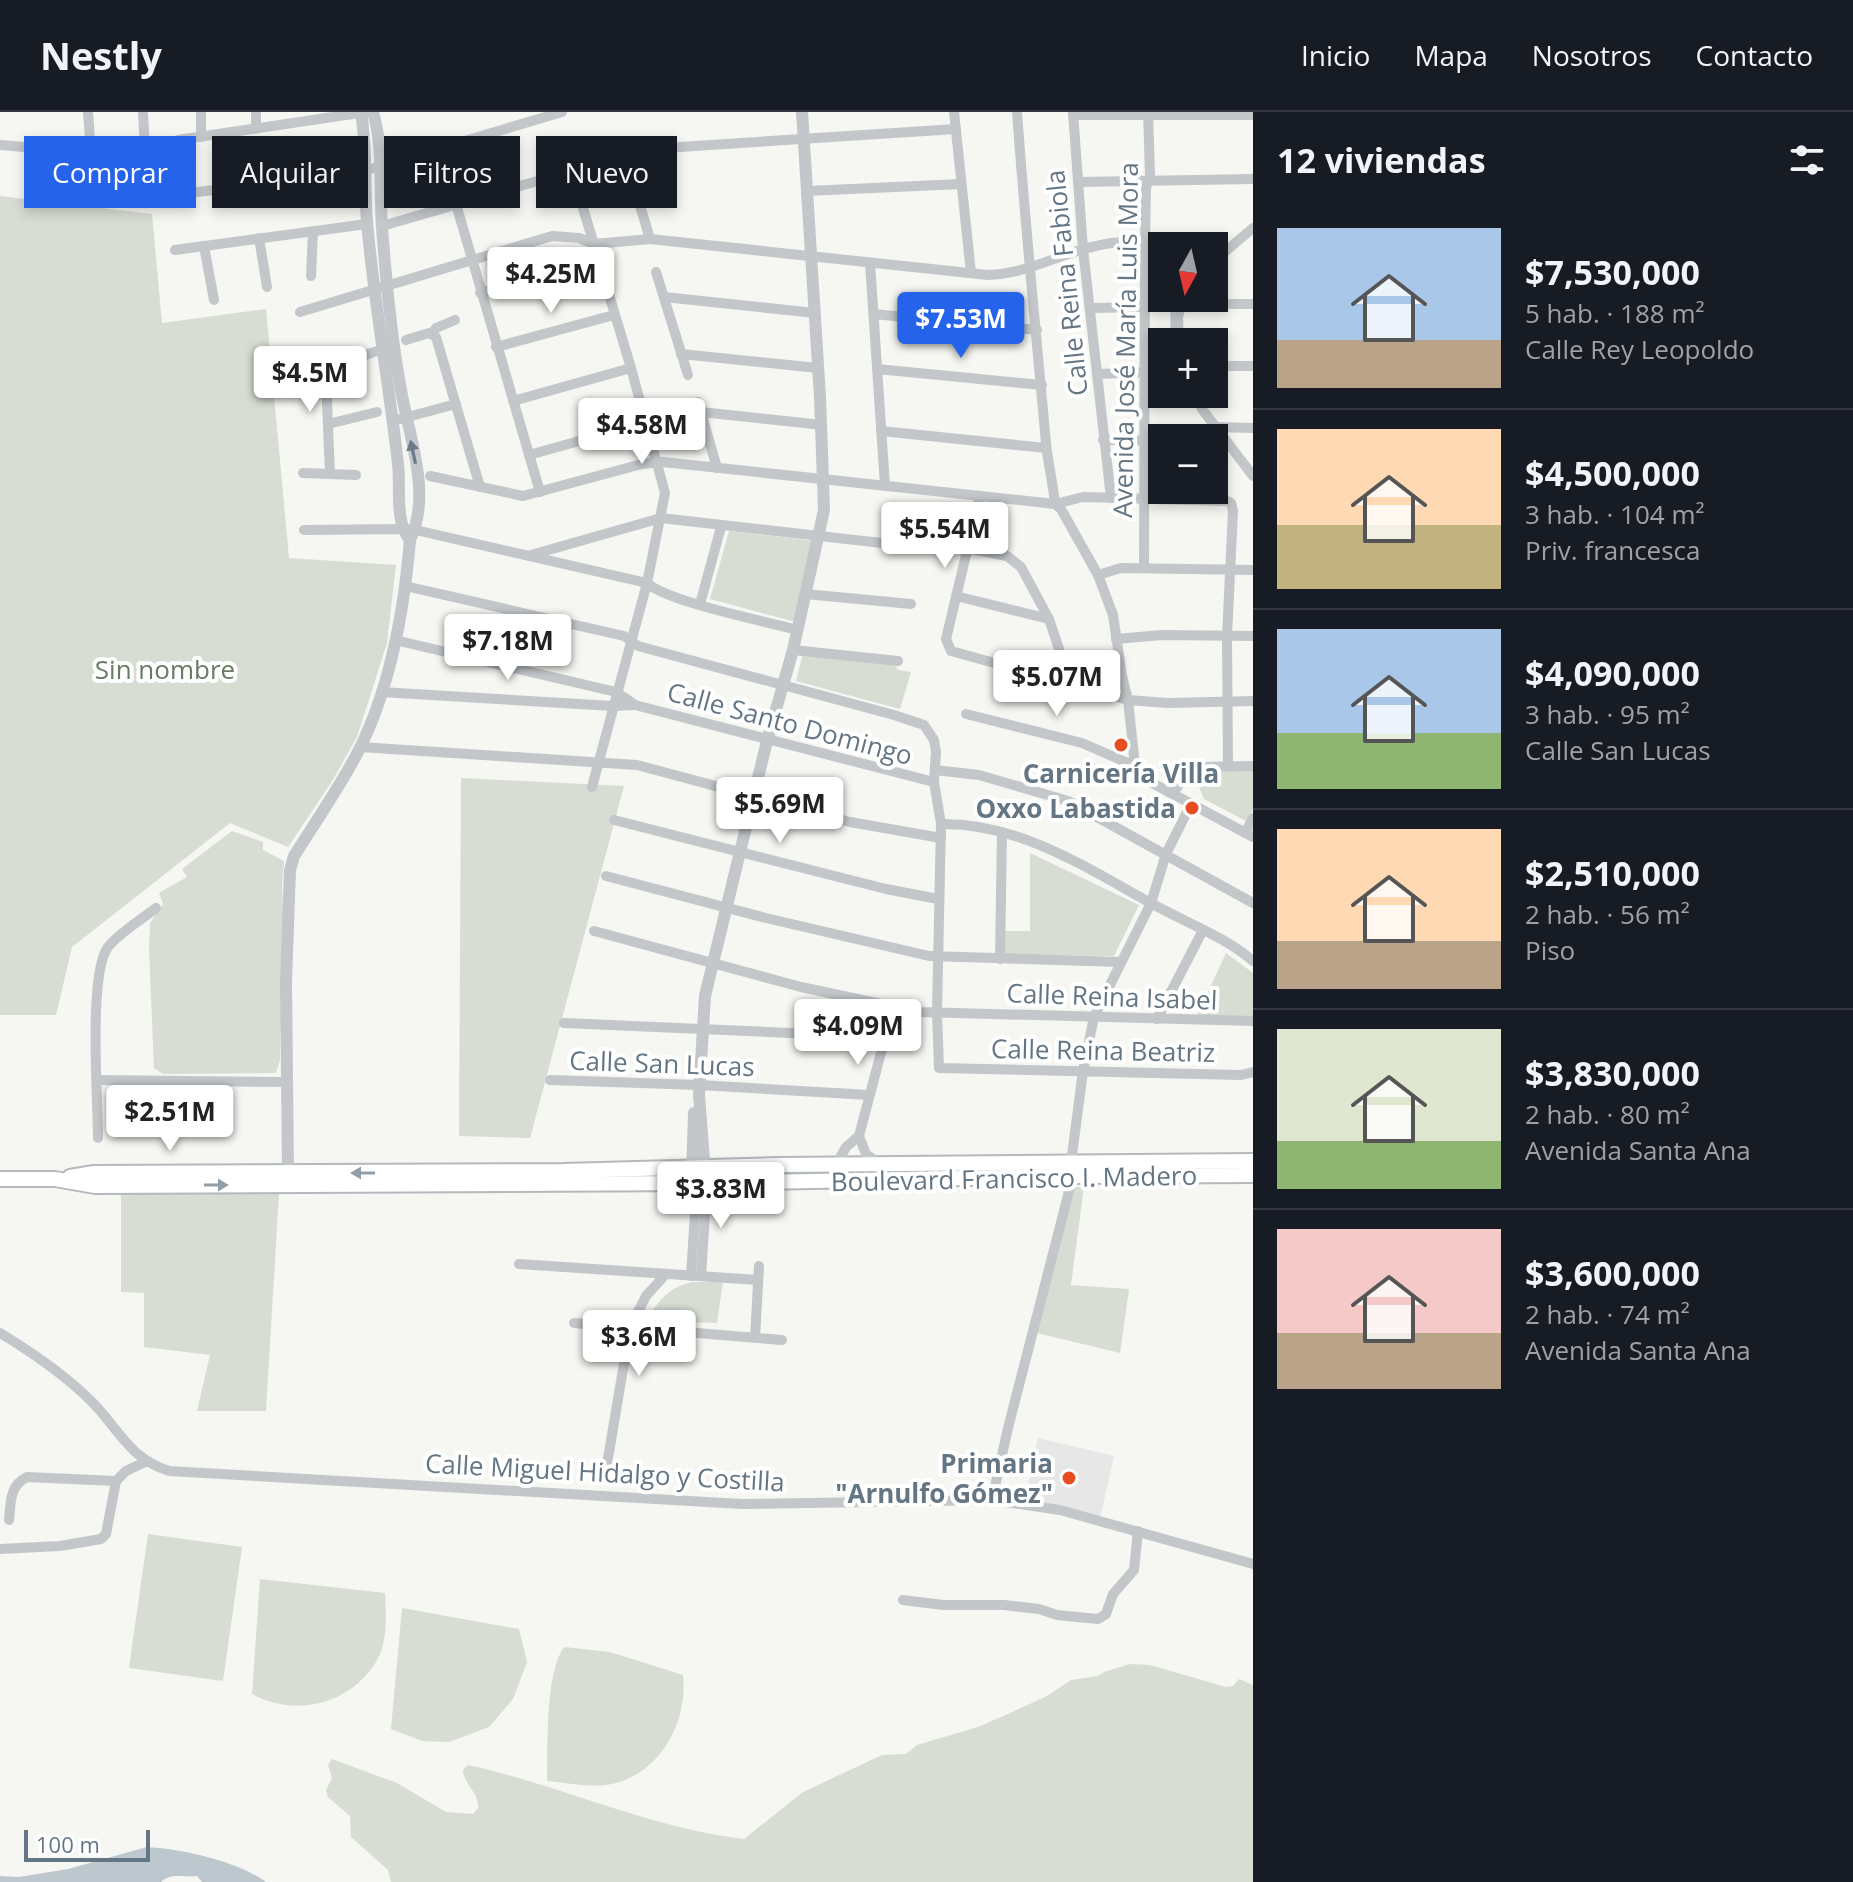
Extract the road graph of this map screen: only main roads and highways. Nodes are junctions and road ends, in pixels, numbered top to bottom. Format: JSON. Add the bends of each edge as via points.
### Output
{"nodes":[{"id":1,"x":1253,"y":1161,"type":"edge"},
{"id":2,"x":1072,"y":1169,"type":"junction"},
{"id":3,"x":1253,"y":1175,"type":"edge"},
{"id":4,"x":0,"y":1179,"type":"edge"},
{"id":5,"x":177,"y":1179,"type":"junction"}],
"edges":[{"from":1,"to":2,"type":"main road","name":"Boulevard Francisco I. Madero"},
{"from":2,"to":3,"type":"main road","name":"Boulevard Francisco I. Madero"},
{"from":5,"to":2,"type":"main road","name":"Boulevard Francisco I. Madero","one_way":true,"via":[[700,1183]]},
{"from":2,"to":5,"type":"main road","name":"Boulevard Francisco I. Madero","one_way":true,"via":[[879,1164],[288,1172]]},
{"from":4,"to":5,"type":"main road","name":"Boulevard Francisco I. Madero","via":[[55,1179],[95,1186]]}]}
